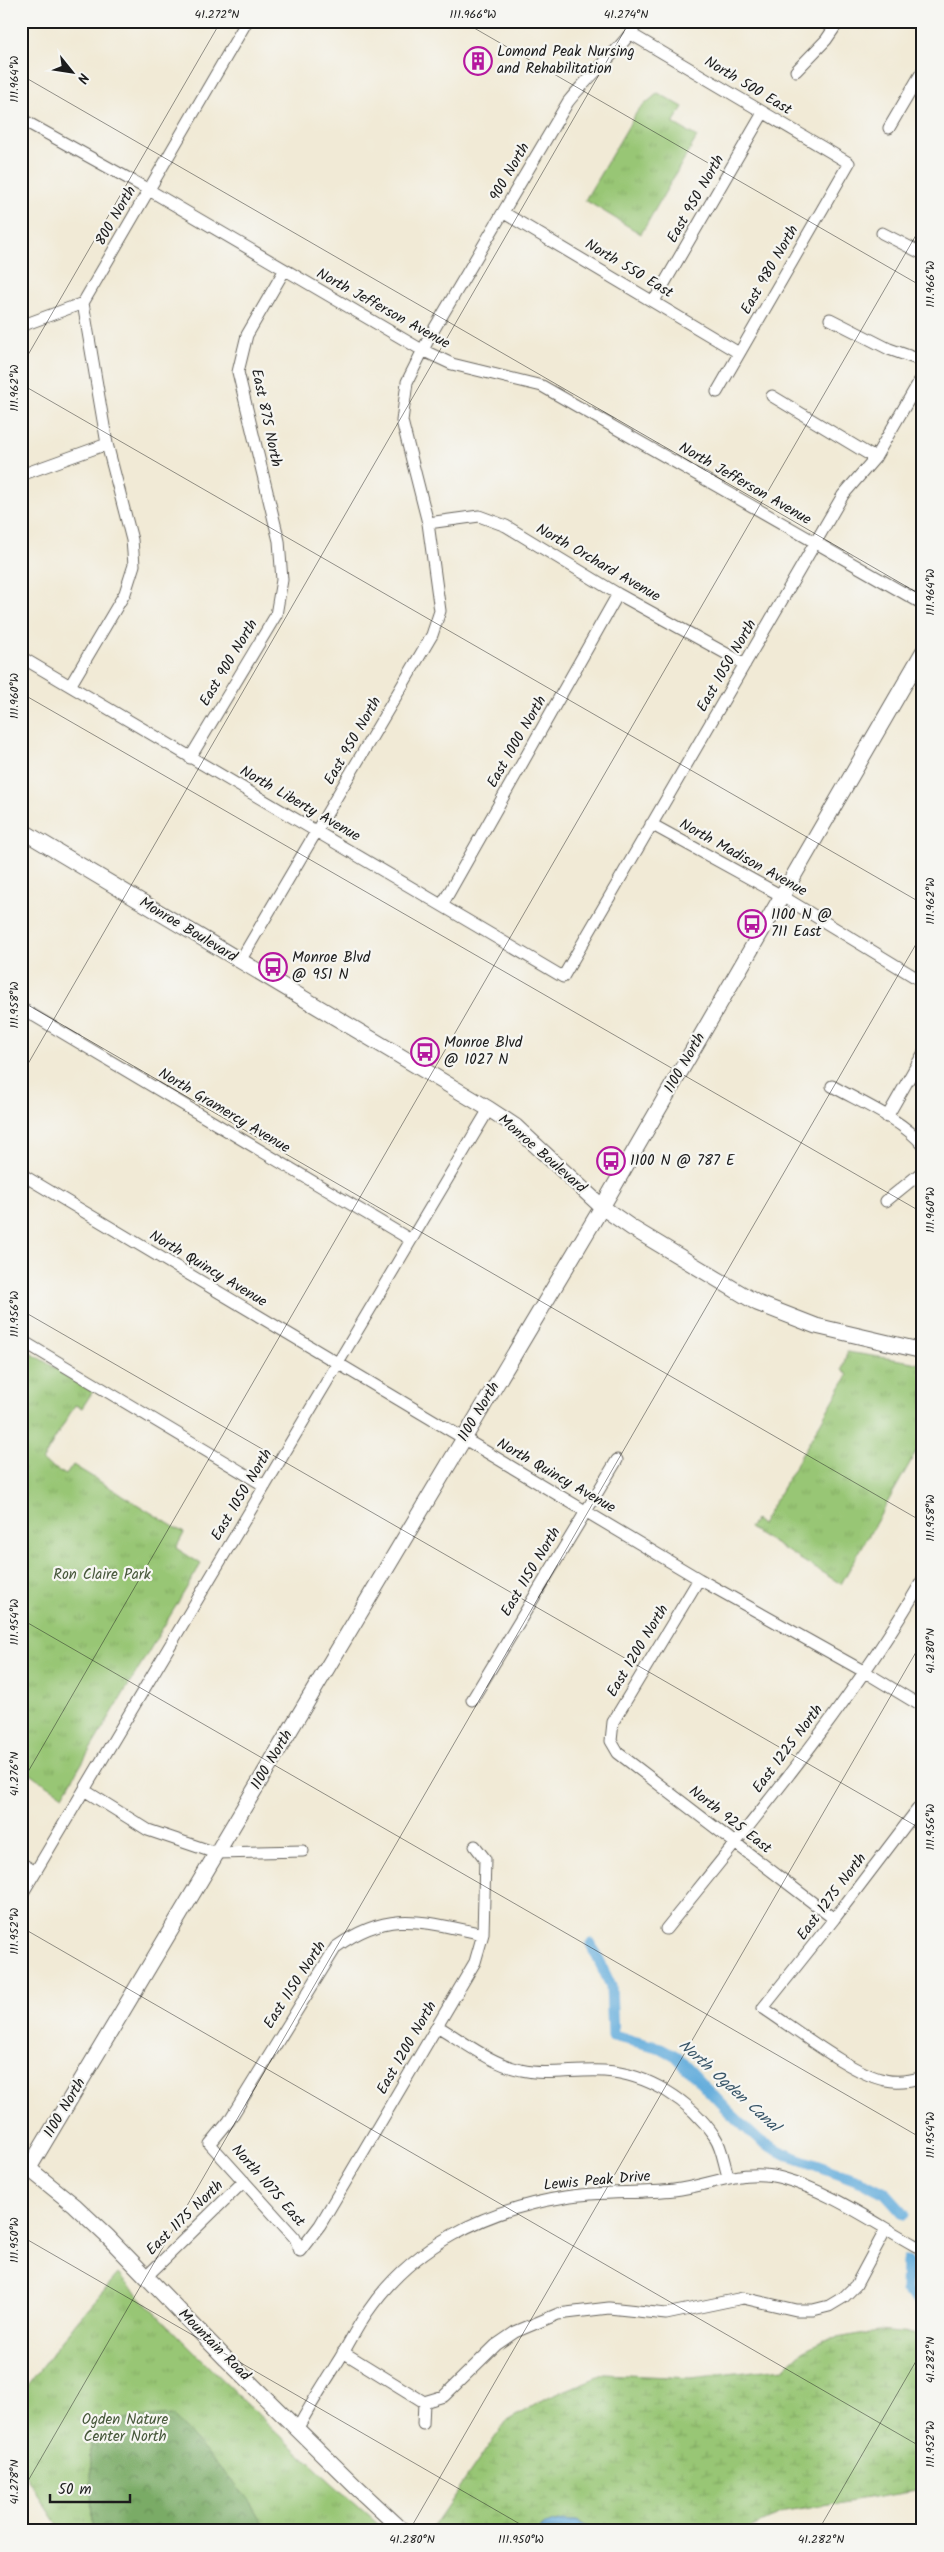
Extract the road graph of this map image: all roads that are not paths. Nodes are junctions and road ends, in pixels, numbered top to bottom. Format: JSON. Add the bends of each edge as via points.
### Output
{"nodes":[{"id":1,"x":247,"y":21,"type":"edge"},
{"id":2,"x":639,"y":21,"type":"edge"},
{"id":3,"x":838,"y":21,"type":"edge"},
{"id":4,"x":631,"y":34,"type":"junction"},
{"id":5,"x":923,"y":70,"type":"edge"},
{"id":6,"x":796,"y":71,"type":"dead end"},
{"id":7,"x":763,"y":112,"type":"junction"},
{"id":8,"x":22,"y":121,"type":"edge"},
{"id":9,"x":889,"y":128,"type":"dead end"},
{"id":10,"x":849,"y":163,"type":"joint"},
{"id":11,"x":149,"y":190,"type":"junction"},
{"id":12,"x":504,"y":213,"type":"junction"},
{"id":13,"x":882,"y":233,"type":"dead end"},
{"id":14,"x":923,"y":254,"type":"edge"},
{"id":15,"x":284,"y":271,"type":"junction"},
{"id":16,"x":654,"y":301,"type":"junction"},
{"id":17,"x":82,"y":304,"type":"junction"},
{"id":18,"x":830,"y":318,"type":"dead end"},
{"id":19,"x":21,"y":326,"type":"edge"},
{"id":20,"x":422,"y":350,"type":"junction"},
{"id":21,"x":738,"y":353,"type":"junction"},
{"id":22,"x":923,"y":361,"type":"edge"},
{"id":23,"x":923,"y":375,"type":"edge"},
{"id":24,"x":716,"y":392,"type":"dead end"},
{"id":25,"x":772,"y":396,"type":"dead end"},
{"id":26,"x":107,"y":444,"type":"junction"},
{"id":27,"x":875,"y":458,"type":"junction"},
{"id":28,"x":21,"y":475,"type":"edge"},
{"id":29,"x":428,"y":523,"type":"junction"},
{"id":30,"x":816,"y":541,"type":"junction"},
{"id":31,"x":282,"y":580,"type":"joint"},
{"id":32,"x":618,"y":594,"type":"junction"},
{"id":33,"x":923,"y":604,"type":"edge"},
{"id":34,"x":440,"y":611,"type":"joint"},
{"id":35,"x":923,"y":652,"type":"edge"},
{"id":36,"x":21,"y":657,"type":"edge"},
{"id":37,"x":746,"y":664,"type":"junction"},
{"id":38,"x":70,"y":686,"type":"junction"},
{"id":39,"x":190,"y":758,"type":"junction"},
{"id":40,"x":651,"y":824,"type":"junction"},
{"id":41,"x":21,"y":830,"type":"edge"},
{"id":42,"x":318,"y":831,"type":"junction"},
{"id":43,"x":782,"y":896,"type":"junction"},
{"id":44,"x":442,"y":905,"type":"junction"},
{"id":45,"x":240,"y":961,"type":"junction"},
{"id":46,"x":563,"y":978,"type":"joint"},
{"id":47,"x":923,"y":982,"type":"edge"},
{"id":48,"x":21,"y":1008,"type":"edge"},
{"id":49,"x":923,"y":1054,"type":"edge"},
{"id":50,"x":832,"y":1086,"type":"dead end"},
{"id":51,"x":489,"y":1109,"type":"junction"},
{"id":52,"x":887,"y":1117,"type":"junction"},
{"id":53,"x":923,"y":1145,"type":"edge"},
{"id":54,"x":923,"y":1171,"type":"edge"},
{"id":55,"x":21,"y":1174,"type":"edge"},
{"id":56,"x":886,"y":1201,"type":"dead end"},
{"id":57,"x":602,"y":1207,"type":"junction"},
{"id":58,"x":411,"y":1240,"type":"junction"},
{"id":59,"x":21,"y":1340,"type":"edge"},
{"id":60,"x":923,"y":1351,"type":"edge"},
{"id":61,"x":338,"y":1363,"type":"junction"},
{"id":62,"x":464,"y":1439,"type":"junction"},
{"id":63,"x":617,"y":1460,"type":"dead end"},
{"id":64,"x":265,"y":1486,"type":"junction"},
{"id":65,"x":585,"y":1509,"type":"junction"},
{"id":66,"x":699,"y":1579,"type":"junction"},
{"id":67,"x":923,"y":1579,"type":"edge"},
{"id":68,"x":865,"y":1672,"type":"junction"},
{"id":69,"x":472,"y":1700,"type":"dead end"},
{"id":70,"x":923,"y":1707,"type":"edge"},
{"id":71,"x":611,"y":1741,"type":"joint"},
{"id":72,"x":84,"y":1790,"type":"junction"},
{"id":73,"x":923,"y":1802,"type":"edge"},
{"id":74,"x":735,"y":1843,"type":"junction"},
{"id":75,"x":475,"y":1846,"type":"dead end"},
{"id":76,"x":302,"y":1851,"type":"dead end"},
{"id":77,"x":216,"y":1853,"type":"junction"},
{"id":78,"x":21,"y":1863,"type":"edge"},
{"id":79,"x":35,"y":1872,"type":"junction"},
{"id":80,"x":21,"y":1896,"type":"edge"},
{"id":81,"x":834,"y":1919,"type":"junction"},
{"id":82,"x":666,"y":1929,"type":"dead end"},
{"id":83,"x":483,"y":1934,"type":"junction"},
{"id":84,"x":437,"y":2026,"type":"junction"},
{"id":85,"x":923,"y":2077,"type":"edge"},
{"id":86,"x":210,"y":2144,"type":"joint"},
{"id":87,"x":25,"y":2165,"type":"edge"},
{"id":88,"x":728,"y":2176,"type":"junction"},
{"id":89,"x":244,"y":2181,"type":"junction"},
{"id":90,"x":886,"y":2229,"type":"junction"},
{"id":91,"x":923,"y":2247,"type":"edge"},
{"id":92,"x":300,"y":2251,"type":"joint"},
{"id":93,"x":147,"y":2276,"type":"junction"},
{"id":94,"x":343,"y":2352,"type":"junction"},
{"id":95,"x":424,"y":2402,"type":"junction"},
{"id":96,"x":423,"y":2424,"type":"dead end"},
{"id":97,"x":298,"y":2428,"type":"junction"},
{"id":98,"x":404,"y":2531,"type":"edge"}],
"edges":[{"from":1,"to":11,"type":"street","name":"800 North"},
{"from":2,"to":4,"type":"street","name":"900 North"},
{"from":3,"to":6,"type":"street","via":[[826,40]]},
{"from":4,"to":7,"type":"street","name":"North 500 East"},
{"from":4,"to":12,"type":"street","name":"900 North","via":[[568,102]]},
{"from":5,"to":9,"type":"street"},
{"from":7,"to":10,"type":"street","name":"North 500 East"},
{"from":7,"to":16,"type":"street","name":"East 950 North"},
{"from":8,"to":11,"type":"street","name":"North Jefferson Avenue"},
{"from":10,"to":21,"type":"street","name":"East 980 North"},
{"from":11,"to":15,"type":"street","name":"North Jefferson Avenue"},
{"from":11,"to":17,"type":"street","name":"800 North"},
{"from":12,"to":16,"type":"street","name":"North 550 East"},
{"from":12,"to":20,"type":"street","name":"900 North"},
{"from":13,"to":14,"type":"street"},
{"from":15,"to":20,"type":"street","name":"North Jefferson Avenue"},
{"from":15,"to":31,"type":"street","name":"East 875 North","via":[[247,335],[238,372],[279,541]]},
{"from":16,"to":21,"type":"street","name":"North 550 East"},
{"from":17,"to":19,"type":"street"},
{"from":17,"to":26,"type":"street"},
{"from":18,"to":22,"type":"street","via":[[889,349]]},
{"from":20,"to":29,"type":"street","name":"900 North","via":[[407,382],[402,422]]},
{"from":20,"to":30,"type":"street","name":"North Jefferson Avenue","via":[[452,364],[542,386]]},
{"from":21,"to":24,"type":"street","name":"East 980 North"},
{"from":23,"to":27,"type":"street","name":"East 1050 North"},
{"from":25,"to":27,"type":"street"},
{"from":26,"to":28,"type":"street"},
{"from":26,"to":38,"type":"street","via":[[132,540],[134,565],[125,593]]},
{"from":27,"to":30,"type":"street","name":"East 1050 North","via":[[843,495]]},
{"from":29,"to":32,"type":"street","name":"North Orchard Avenue","via":[[479,516],[506,526]]},
{"from":29,"to":34,"type":"street","name":"900 North"},
{"from":30,"to":33,"type":"street","name":"North Jefferson Avenue"},
{"from":30,"to":37,"type":"street","name":"East 1050 North"},
{"from":31,"to":39,"type":"street","name":"East 900 North","via":[[276,615]]},
{"from":32,"to":37,"type":"street","name":"North Orchard Avenue"},
{"from":32,"to":44,"type":"street","name":"East 1000 North"},
{"from":34,"to":42,"type":"street","name":"East 950 North","via":[[432,635]]},
{"from":35,"to":43,"type":"street","name":"1100 North"},
{"from":36,"to":38,"type":"street","name":"North Liberty Avenue"},
{"from":37,"to":40,"type":"street","name":"East 1050 North"},
{"from":38,"to":39,"type":"street","name":"North Liberty Avenue"},
{"from":39,"to":42,"type":"street","name":"North Liberty Avenue"},
{"from":40,"to":43,"type":"street","name":"North Madison Avenue"},
{"from":40,"to":46,"type":"street","name":"East 1050 North"},
{"from":41,"to":45,"type":"street","name":"Monroe Boulevard"},
{"from":42,"to":44,"type":"street","name":"North Liberty Avenue"},
{"from":42,"to":45,"type":"street","name":"East 950 North"},
{"from":43,"to":47,"type":"street","name":"North Madison Avenue"},
{"from":43,"to":57,"type":"street","name":"1100 North"},
{"from":44,"to":46,"type":"street","name":"North Liberty Avenue"},
{"from":45,"to":51,"type":"street","name":"Monroe Boulevard"},
{"from":48,"to":58,"type":"street","name":"North Gramercy Avenue"},
{"from":49,"to":52,"type":"street"},
{"from":50,"to":52,"type":"street"},
{"from":51,"to":57,"type":"street","name":"Monroe Boulevard","via":[[515,1126]]},
{"from":51,"to":58,"type":"street","name":"East 1050 North"},
{"from":52,"to":53,"type":"street"},
{"from":54,"to":56,"type":"street"},
{"from":55,"to":61,"type":"street","name":"North Quincy Avenue"},
{"from":57,"to":60,"type":"street","name":"Monroe Boulevard","via":[[757,1302],[816,1326]]},
{"from":57,"to":62,"type":"street","name":"1100 North"},
{"from":58,"to":61,"type":"street","name":"East 1050 North"},
{"from":59,"to":64,"type":"street"},
{"from":61,"to":62,"type":"street","name":"North Quincy Avenue"},
{"from":61,"to":64,"type":"street","name":"East 1050 North"},
{"from":62,"to":65,"type":"street","name":"North Quincy Avenue"},
{"from":62,"to":77,"type":"street","name":"1100 North"},
{"from":63,"to":65,"type":"street","name":"East 1150 North"},
{"from":64,"to":72,"type":"street","name":"East 1050 North"},
{"from":65,"to":66,"type":"street","name":"North Quincy Avenue"},
{"from":65,"to":69,"type":"street","name":"East 1150 North"},
{"from":66,"to":68,"type":"street","name":"North Quincy Avenue"},
{"from":66,"to":71,"type":"street","name":"East 1200 North","via":[[613,1722]]},
{"from":67,"to":68,"type":"street","name":"East 1225 North"},
{"from":68,"to":70,"type":"street","name":"North Quincy Avenue"},
{"from":68,"to":74,"type":"street","name":"East 1225 North"},
{"from":71,"to":74,"type":"street","name":"North 925 East","via":[[618,1753]]},
{"from":72,"to":77,"type":"street","via":[[148,1830]]},
{"from":72,"to":79,"type":"street","name":"East 1050 North"},
{"from":73,"to":81,"type":"street","name":"East 1275 North"},
{"from":74,"to":81,"type":"street","name":"North 925 East"},
{"from":74,"to":82,"type":"street","name":"East 1225 North"},
{"from":75,"to":83,"type":"street","name":"East 1200 North","via":[[485,1860]]},
{"from":76,"to":77,"type":"street"},
{"from":77,"to":87,"type":"street","name":"1100 North"},
{"from":78,"to":79,"type":"street"},
{"from":79,"to":80,"type":"street","name":"East 1050 North"},
{"from":81,"to":85,"type":"street","name":"East 1275 North","via":[[763,2008],[856,2069],[884,2080],[908,2082]]},
{"from":83,"to":84,"type":"street","name":"East 1200 North","via":[[475,1962]]},
{"from":83,"to":86,"type":"street","name":"East 1150 North","via":[[416,1920],[399,1920],[380,1923],[354,1934],[336,1947],[229,2121]]},
{"from":84,"to":88,"type":"street","via":[[505,2065],[522,2071],[604,2071],[631,2075],[658,2086],[677,2097],[716,2138]]},
{"from":84,"to":92,"type":"street","name":"East 1200 North","via":[[320,2225]]},
{"from":86,"to":89,"type":"street","name":"North 1075 East"},
{"from":87,"to":93,"type":"street","name":"Mountain Road","via":[[74,2205]]},
{"from":88,"to":90,"type":"street","name":"Lewis Peak Drive","via":[[780,2177],[809,2187]]},
{"from":88,"to":94,"type":"street","name":"Lewis Peak Drive","via":[[675,2190],[551,2199],[516,2207],[467,2225],[420,2255],[400,2274],[366,2314]]},
{"from":89,"to":92,"type":"street","name":"North 1075 East","via":[[295,2238]]},
{"from":89,"to":93,"type":"street","name":"East 1175 North"},
{"from":90,"to":91,"type":"street","name":"Lewis Peak Drive"},
{"from":90,"to":95,"type":"street","via":[[856,2285],[829,2306],[796,2310],[743,2298],[666,2314],[609,2308],[558,2314],[515,2332],[496,2345],[444,2396]]},
{"from":93,"to":97,"type":"street","name":"Mountain Road"},
{"from":94,"to":95,"type":"street"},
{"from":94,"to":97,"type":"street","name":"Lewis Peak Drive"},
{"from":95,"to":96,"type":"street"},
{"from":97,"to":98,"type":"street","name":"Mountain Road"}]}
